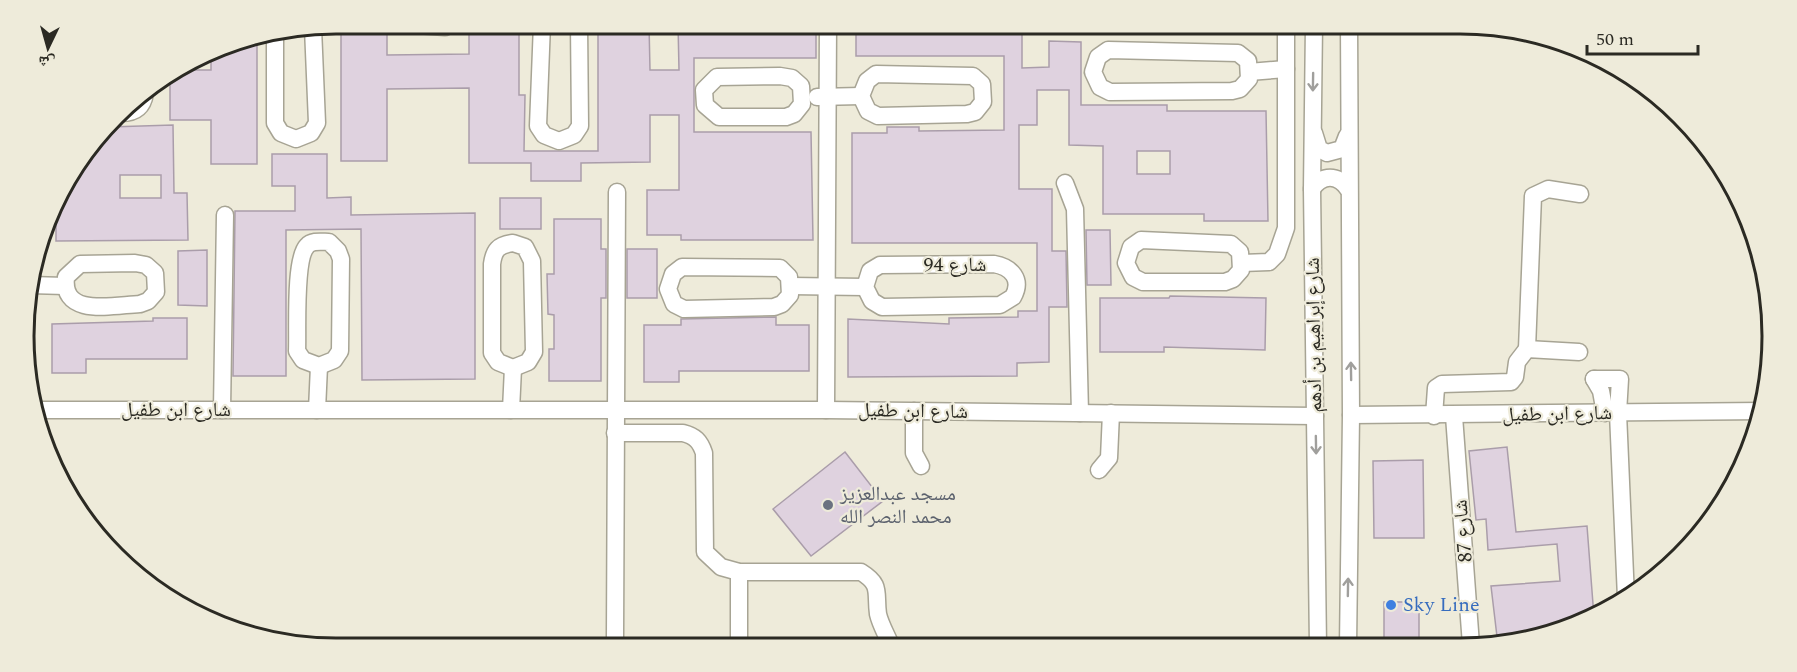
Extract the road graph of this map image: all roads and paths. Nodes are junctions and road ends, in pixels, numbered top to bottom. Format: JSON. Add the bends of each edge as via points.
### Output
{"nodes":[{"id":1,"x":542,"y":34,"type":"edge"},
{"id":2,"x":579,"y":34,"type":"edge"},
{"id":3,"x":828,"y":34,"type":"edge"},
{"id":4,"x":1286,"y":34,"type":"edge"},
{"id":5,"x":1314,"y":34,"type":"edge"},
{"id":6,"x":1349,"y":34,"type":"edge"},
{"id":7,"x":313,"y":35,"type":"edge"},
{"id":8,"x":275,"y":41,"type":"edge"},
{"id":9,"x":1286,"y":69,"type":"junction"},
{"id":10,"x":1249,"y":72,"type":"junction"},
{"id":11,"x":828,"y":96,"type":"junction"},
{"id":12,"x":861,"y":96,"type":"junction"},
{"id":13,"x":802,"y":97,"type":"junction"},
{"id":14,"x":1313,"y":130,"type":"junction"},
{"id":15,"x":1348,"y":131,"type":"junction"},
{"id":16,"x":1065,"y":183,"type":"dead end"},
{"id":17,"x":1312,"y":189,"type":"junction"},
{"id":18,"x":1348,"y":189,"type":"junction"},
{"id":19,"x":617,"y":192,"type":"dead end"},
{"id":20,"x":1580,"y":194,"type":"dead end"},
{"id":21,"x":225,"y":215,"type":"dead end"},
{"id":22,"x":1242,"y":263,"type":"junction"},
{"id":23,"x":39,"y":285,"type":"edge"},
{"id":24,"x":65,"y":286,"type":"junction"},
{"id":25,"x":790,"y":286,"type":"junction"},
{"id":26,"x":827,"y":286,"type":"junction"},
{"id":27,"x":865,"y":287,"type":"junction"},
{"id":28,"x":1527,"y":350,"type":"junction"},
{"id":29,"x":1579,"y":352,"type":"dead end"},
{"id":30,"x":319,"y":366,"type":"junction"},
{"id":31,"x":513,"y":368,"type":"junction"},
{"id":32,"x":44,"y":410,"type":"edge"},
{"id":33,"x":222,"y":410,"type":"junction"},
{"id":34,"x":317,"y":410,"type":"junction"},
{"id":35,"x":511,"y":410,"type":"junction"},
{"id":36,"x":615,"y":410,"type":"junction"},
{"id":37,"x":644,"y":410,"type":"junction"},
{"id":38,"x":826,"y":410,"type":"junction"},
{"id":39,"x":914,"y":411,"type":"junction"},
{"id":40,"x":1753,"y":411,"type":"edge"},
{"id":41,"x":1080,"y":413,"type":"junction"},
{"id":42,"x":1111,"y":413,"type":"junction"},
{"id":43,"x":1611,"y":413,"type":"junction"},
{"id":44,"x":1351,"y":415,"type":"junction"},
{"id":45,"x":1316,"y":416,"type":"junction"},
{"id":46,"x":1434,"y":416,"type":"junction"},
{"id":47,"x":1454,"y":416,"type":"junction"},
{"id":48,"x":615,"y":433,"type":"junction"},
{"id":49,"x":644,"y":433,"type":"junction"},
{"id":50,"x":921,"y":466,"type":"dead end"},
{"id":51,"x":1099,"y":470,"type":"dead end"},
{"id":52,"x":739,"y":572,"type":"junction"},
{"id":53,"x":1625,"y":589,"type":"edge"},
{"id":54,"x":615,"y":638,"type":"edge"},
{"id":55,"x":739,"y":638,"type":"edge"},
{"id":56,"x":887,"y":638,"type":"edge"},
{"id":57,"x":1318,"y":638,"type":"edge"},
{"id":58,"x":1347,"y":638,"type":"edge"},
{"id":59,"x":1470,"y":638,"type":"edge"}],
"edges":[{"from":1,"to":2,"type":"street","via":[[538,126],[544,135],[559,141],[574,135],[580,126]]},
{"from":3,"to":11,"type":"street"},
{"from":4,"to":9,"type":"street","name":"شارع إبراهيم بن أدهم"},
{"from":5,"to":14,"type":"street","name":"شارع إبراهيم بن أدهم","one_way":true},
{"from":6,"to":15,"type":"street","name":"شارع إبراهيم بن أدهم"},
{"from":7,"to":8,"type":"street","via":[[317,123],[311,133],[296,139],[281,133],[275,123]]},
{"from":9,"to":10,"type":"street"},
{"from":9,"to":22,"type":"street","name":"شارع إبراهيم بن أدهم","via":[[1284,240],[1269,262]]},
{"from":10,"to":10,"type":"street","via":[[1245,57],[1227,51],[1108,50],[1098,57],[1093,72],[1100,87],[1110,92],[1232,92],[1246,84]]},
{"from":11,"to":12,"type":"street"},
{"from":11,"to":13,"type":"street"},
{"from":11,"to":26,"type":"street"},
{"from":12,"to":12,"type":"street","via":[[868,111],[878,116],[967,114],[981,107],[984,95],[982,84],[973,76],[876,74],[867,81]]},
{"from":13,"to":13,"type":"street","via":[[798,83],[780,76],[717,77],[708,84],[703,97],[710,112],[719,117],[786,117],[799,109]]},
{"from":14,"to":15,"type":"street","via":[[1319,149],[1327,153],[1342,149]]},
{"from":14,"to":17,"type":"street","name":"شارع إبراهيم بن أدهم"},
{"from":15,"to":18,"type":"street","name":"شارع إبراهيم بن أدهم"},
{"from":16,"to":41,"type":"street","via":[[1075,209]]},
{"from":17,"to":18,"type":"street","via":[[1330,177],[1338,178]]},
{"from":17,"to":45,"type":"street","name":"شارع إبراهيم بن أدهم"},
{"from":44,"to":18,"type":"street","name":"شارع إبراهيم بن أدهم","one_way":true},
{"from":19,"to":36,"type":"street"},
{"from":20,"to":28,"type":"street","via":[[1548,189],[1533,196]]},
{"from":21,"to":33,"type":"street"},
{"from":22,"to":22,"type":"street","via":[[1240,252],[1231,244],[1141,240],[1131,247],[1126,263],[1133,277],[1143,282],[1225,282],[1239,274]]},
{"from":23,"to":24,"type":"street"},
{"from":24,"to":24,"type":"street","via":[[72,300],[82,306],[140,304],[153,296],[157,283],[155,273],[146,265],[80,264],[70,270]]},
{"from":25,"to":25,"type":"street","via":[[789,277],[780,268],[682,267],[673,274],[668,289],[674,304],[684,309],[774,307],[788,299]]},
{"from":25,"to":26,"type":"street"},
{"from":26,"to":27,"type":"street"},
{"from":26,"to":38,"type":"street"},
{"from":27,"to":27,"type":"street","name":"شارع 94","via":[[872,301],[882,307],[1000,305],[1013,297],[1017,285],[1015,274],[1006,266],[891,265],[875,267]]},
{"from":28,"to":29,"type":"street"},
{"from":28,"to":46,"type":"street","via":[[1517,362],[1511,382],[1442,384],[1436,388]]},
{"from":30,"to":30,"type":"street","via":[[333,360],[340,351],[341,259],[334,245],[321,242],[311,243],[303,251],[297,351],[303,360]]},
{"from":30,"to":34,"type":"street"},
{"from":31,"to":31,"type":"street","via":[[528,362],[534,352],[532,261],[525,247],[513,243],[499,247],[492,264],[492,352],[498,362]]},
{"from":31,"to":35,"type":"street"},
{"from":32,"to":33,"type":"street","name":"شارع ابن طفيل"},
{"from":33,"to":34,"type":"street","name":"شارع ابن طفيل"},
{"from":34,"to":35,"type":"street","name":"شارع ابن طفيل"},
{"from":35,"to":36,"type":"street","name":"شارع ابن طفيل"},
{"from":36,"to":37,"type":"street","name":"شارع ابن طفيل"},
{"from":36,"to":48,"type":"street"},
{"from":37,"to":38,"type":"street","name":"شارع ابن طفيل"},
{"from":37,"to":49,"type":"street"},
{"from":38,"to":39,"type":"street","name":"شارع ابن طفيل"},
{"from":39,"to":41,"type":"street","name":"شارع ابن طفيل"},
{"from":39,"to":50,"type":"street","via":[[914,453]]},
{"from":40,"to":43,"type":"street","name":"شارع ابن طفيل"},
{"from":41,"to":42,"type":"street","name":"شارع ابن طفيل"},
{"from":42,"to":45,"type":"street","name":"شارع ابن طفيل"},
{"from":42,"to":51,"type":"street","via":[[1109,458]]},
{"from":43,"to":47,"type":"street","name":"شارع ابن طفيل"},
{"from":43,"to":53,"type":"street"},
{"from":44,"to":46,"type":"street","name":"شارع ابن طفيل"},
{"from":58,"to":44,"type":"street","name":"شارع إبراهيم بن أدهم","one_way":true},
{"from":45,"to":57,"type":"street","name":"شارع إبراهيم بن أدهم","one_way":true},
{"from":46,"to":47,"type":"street","name":"شارع ابن طفيل"},
{"from":47,"to":59,"type":"street","name":"شارع 87"},
{"from":48,"to":49,"type":"street"},
{"from":48,"to":54,"type":"street"},
{"from":49,"to":52,"type":"street","via":[[683,433],[700,442],[704,453],[705,552],[721,567]]},
{"from":52,"to":55,"type":"street"},
{"from":52,"to":56,"type":"street","via":[[861,572],[877,585],[879,615]]}]}
